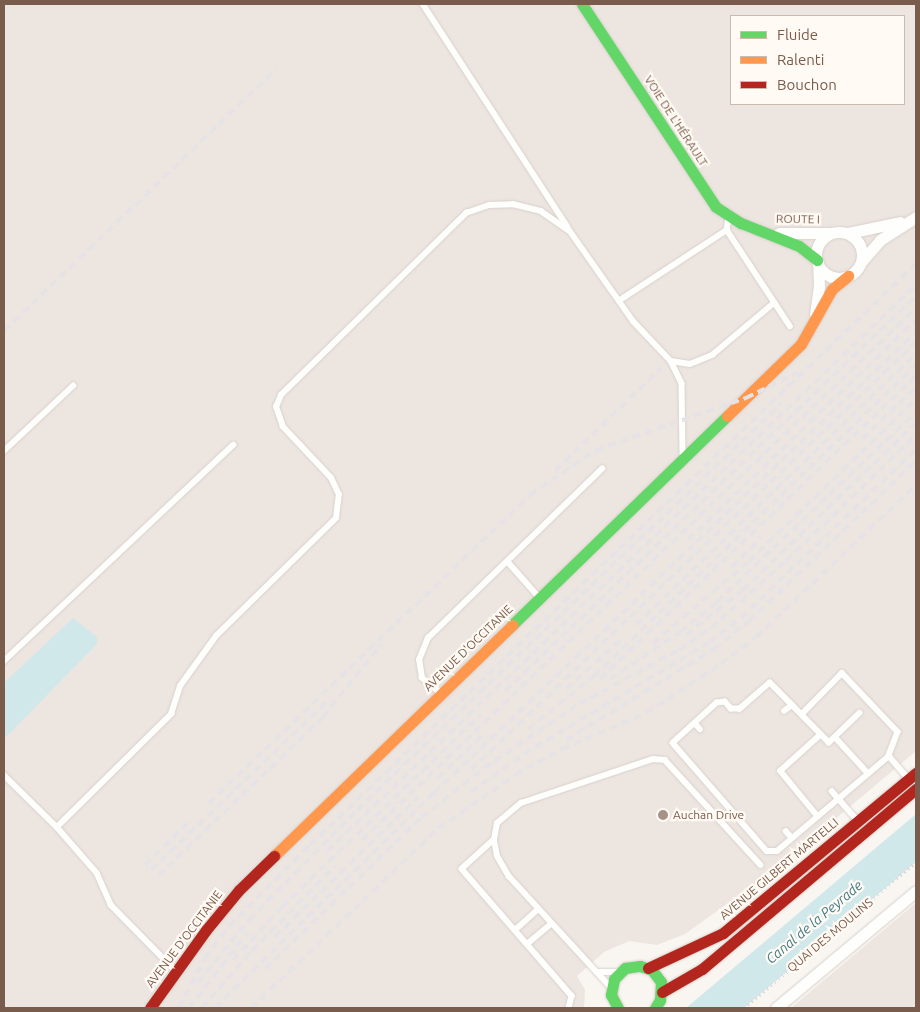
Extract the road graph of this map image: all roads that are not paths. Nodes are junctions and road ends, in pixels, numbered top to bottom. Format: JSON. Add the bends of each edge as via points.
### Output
{"nodes":[{"id":1,"x":423,"y":4,"type":"edge"},
{"id":2,"x":582,"y":4,"type":"edge"},
{"id":3,"x":729,"y":216,"type":"junction"},
{"id":4,"x":915,"y":218,"type":"edge"},
{"id":5,"x":727,"y":230,"type":"junction"},
{"id":6,"x":570,"y":231,"type":"junction"},
{"id":7,"x":765,"y":232,"type":"junction"},
{"id":8,"x":848,"y":233,"type":"junction"},
{"id":9,"x":829,"y":234,"type":"junction"},
{"id":10,"x":862,"y":261,"type":"junction"},
{"id":11,"x":817,"y":262,"type":"junction"},
{"id":12,"x":848,"y":276,"type":"junction"},
{"id":13,"x":620,"y":300,"type":"junction"},
{"id":14,"x":774,"y":304,"type":"junction"},
{"id":15,"x":814,"y":316,"type":"junction"},
{"id":16,"x":790,"y":326,"type":"dead end"},
{"id":17,"x":671,"y":361,"type":"junction"},
{"id":18,"x":72,"y":386,"type":"dead end"},
{"id":19,"x":233,"y":445,"type":"dead end"},
{"id":20,"x":4,"y":451,"type":"edge"},
{"id":21,"x":683,"y":459,"type":"junction"},
{"id":22,"x":602,"y":469,"type":"dead end"},
{"id":23,"x":508,"y":562,"type":"junction"},
{"id":24,"x":539,"y":598,"type":"junction"},
{"id":25,"x":4,"y":661,"type":"edge"},
{"id":26,"x":441,"y":693,"type":"junction"},
{"id":27,"x":792,"y":705,"type":"junction"},
{"id":28,"x":784,"y":711,"type":"dead end"},
{"id":29,"x":860,"y":713,"type":"dead end"},
{"id":30,"x":802,"y":714,"type":"junction"},
{"id":31,"x":694,"y":723,"type":"junction"},
{"id":32,"x":700,"y":728,"type":"dead end"},
{"id":33,"x":820,"y":735,"type":"junction"},
{"id":34,"x":836,"y":738,"type":"junction"},
{"id":35,"x":888,"y":756,"type":"junction"},
{"id":36,"x":868,"y":773,"type":"junction"},
{"id":37,"x":4,"y":776,"type":"edge"},
{"id":38,"x":914,"y":780,"type":"edge"},
{"id":39,"x":832,"y":791,"type":"dead end"},
{"id":40,"x":838,"y":798,"type":"junction"},
{"id":41,"x":817,"y":816,"type":"junction"},
{"id":42,"x":858,"y":822,"type":"junction"},
{"id":43,"x":58,"y":827,"type":"junction"},
{"id":44,"x":786,"y":831,"type":"dead end"},
{"id":45,"x":792,"y":838,"type":"junction"},
{"id":46,"x":494,"y":840,"type":"junction"},
{"id":47,"x":761,"y":865,"type":"dead end"},
{"id":48,"x":916,"y":891,"type":"edge"},
{"id":49,"x":538,"y":909,"type":"junction"},
{"id":50,"x":551,"y":924,"type":"junction"},
{"id":51,"x":515,"y":930,"type":"junction"},
{"id":52,"x":527,"y":944,"type":"junction"},
{"id":53,"x":648,"y":968,"type":"junction"},
{"id":54,"x":176,"y":970,"type":"junction"},
{"id":55,"x":597,"y":972,"type":"junction"},
{"id":56,"x":619,"y":972,"type":"junction"},
{"id":57,"x":611,"y":992,"type":"junction"},
{"id":58,"x":662,"y":992,"type":"junction"},
{"id":59,"x":150,"y":1008,"type":"edge"},
{"id":60,"x":569,"y":1008,"type":"edge"},
{"id":61,"x":606,"y":1008,"type":"edge"},
{"id":62,"x":618,"y":1008,"type":"edge"},
{"id":63,"x":656,"y":1008,"type":"edge"},
{"id":64,"x":776,"y":1008,"type":"edge"}],
"edges":[{"from":1,"to":6,"type":"lane"},
{"from":2,"to":3,"type":"street","name":"VOIE DE L'HÉRAULT","via":[[716,207]]},
{"from":3,"to":5,"type":"lane"},
{"from":3,"to":7,"type":"street","name":"VOIE DE L'HÉRAULT"},
{"from":4,"to":8,"type":"street","name":"AVENUE D'OCCITANIE","via":[[875,230]]},
{"from":4,"to":10,"type":"street","name":"AVENUE D'OCCITANIE","via":[[880,240]]},
{"from":5,"to":13,"type":"lane"},
{"from":5,"to":14,"type":"lane"},
{"from":6,"to":13,"type":"lane"},
{"from":6,"to":43,"type":"lane","via":[[541,211],[514,204],[489,205],[466,213],[282,395],[276,407],[283,427],[331,478],[339,495],[336,518],[216,636],[180,686],[171,714]]},
{"from":7,"to":9,"type":"street","name":"ROUTE I","via":[[800,236]]},
{"from":7,"to":11,"type":"street","name":"ROUTE I","via":[[800,246]]},
{"from":8,"to":9,"type":"street","name":"AVENUE D'OCCITANIE"},
{"from":8,"to":10,"type":"street","via":[[862,250]]},
{"from":9,"to":11,"type":"street","name":"AVENUE D'OCCITANIE","via":[[816,250]]},
{"from":10,"to":12,"type":"street","name":"AVENUE D'OCCITANIE"},
{"from":11,"to":12,"type":"street","via":[[830,276]]},
{"from":11,"to":15,"type":"street","name":"AVENUE D'OCCITANIE","via":[[819,287]]},
{"from":12,"to":15,"type":"street","name":"AVENUE D'OCCITANIE","via":[[832,289]]},
{"from":13,"to":17,"type":"lane","via":[[634,322]]},
{"from":14,"to":16,"type":"lane"},
{"from":14,"to":17,"type":"lane","via":[[712,355],[690,364]]},
{"from":15,"to":21,"type":"street","name":"AVENUE D'OCCITANIE","via":[[801,344]]},
{"from":17,"to":21,"type":"lane","via":[[682,384]]},
{"from":18,"to":20,"type":"lane"},
{"from":19,"to":25,"type":"lane"},
{"from":21,"to":24,"type":"street","name":"AVENUE D'OCCITANIE"},
{"from":22,"to":23,"type":"lane"},
{"from":23,"to":24,"type":"lane"},
{"from":23,"to":26,"type":"lane","via":[[428,638],[419,660],[422,678]]},
{"from":24,"to":26,"type":"street","name":"AVENUE D'OCCITANIE"},
{"from":26,"to":54,"type":"street","name":"AVENUE D'OCCITANIE","via":[[239,890]]},
{"from":27,"to":28,"type":"lane"},
{"from":27,"to":30,"type":"lane"},
{"from":27,"to":31,"type":"lane","via":[[770,683],[740,709],[732,709],[725,702],[717,703]]},
{"from":29,"to":34,"type":"lane"},
{"from":30,"to":33,"type":"lane"},
{"from":30,"to":35,"type":"lane","via":[[842,674],[898,732]]},
{"from":31,"to":32,"type":"lane"},
{"from":31,"to":45,"type":"lane","via":[[673,743],[674,747],[767,851],[777,851]]},
{"from":33,"to":34,"type":"lane","via":[[829,743]]},
{"from":33,"to":41,"type":"lane","via":[[780,771]]},
{"from":34,"to":36,"type":"lane"},
{"from":35,"to":36,"type":"lane"},
{"from":35,"to":38,"type":"lane"},
{"from":36,"to":40,"type":"lane"},
{"from":37,"to":43,"type":"lane"},
{"from":38,"to":42,"type":"street","name":"AVENUE GILBERT MARTELLI"},
{"from":38,"to":58,"type":"street","via":[[702,969]]},
{"from":39,"to":40,"type":"lane"},
{"from":40,"to":41,"type":"lane"},
{"from":40,"to":42,"type":"lane"},
{"from":41,"to":45,"type":"lane"},
{"from":42,"to":53,"type":"street","name":"AVENUE GILBERT MARTELLI","via":[[723,933]]},
{"from":43,"to":54,"type":"lane","via":[[97,873],[111,905]]},
{"from":44,"to":45,"type":"lane"},
{"from":46,"to":47,"type":"lane","via":[[497,823],[521,803],[653,759],[665,760]]},
{"from":46,"to":49,"type":"lane","via":[[497,856],[509,877]]},
{"from":46,"to":51,"type":"lane","via":[[462,869]]},
{"from":48,"to":64,"type":"street","name":"QUAI DES MOULINS"},
{"from":49,"to":50,"type":"lane"},
{"from":49,"to":51,"type":"lane"},
{"from":50,"to":52,"type":"lane"},
{"from":50,"to":55,"type":"lane"},
{"from":51,"to":52,"type":"lane"},
{"from":52,"to":60,"type":"lane","via":[[572,996]]},
{"from":53,"to":56,"type":"street","via":[[633,966]]},
{"from":53,"to":58,"type":"street","via":[[658,978]]},
{"from":54,"to":59,"type":"street","name":"AVENUE D'OCCITANIE"},
{"from":55,"to":56,"type":"lane"},
{"from":55,"to":57,"type":"lane"},
{"from":56,"to":57,"type":"street"},
{"from":57,"to":61,"type":"street"},
{"from":57,"to":62,"type":"street"},
{"from":58,"to":63,"type":"street"}]}
